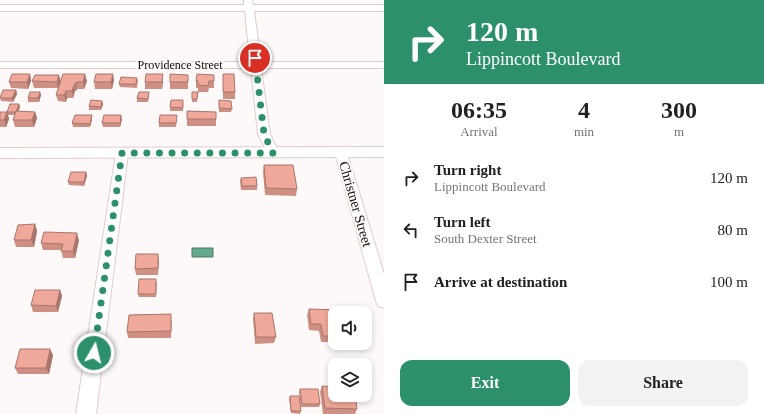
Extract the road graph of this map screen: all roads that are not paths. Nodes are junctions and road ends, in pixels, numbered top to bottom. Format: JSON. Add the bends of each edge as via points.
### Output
{"nodes":[{"id":1,"x":248,"y":4,"type":"edge"},
{"id":2,"x":0,"y":8,"type":"edge"},
{"id":3,"x":384,"y":8,"type":"edge"},
{"id":4,"x":0,"y":65,"type":"edge"},
{"id":5,"x":256,"y":65,"type":"junction"},
{"id":6,"x":384,"y":65,"type":"edge"},
{"id":7,"x":384,"y":152,"type":"edge"},
{"id":8,"x":122,"y":153,"type":"junction"},
{"id":9,"x":273,"y":153,"type":"junction"},
{"id":10,"x":341,"y":153,"type":"junction"},
{"id":11,"x":0,"y":154,"type":"edge"},
{"id":12,"x":384,"y":300,"type":"edge"},
{"id":13,"x":86,"y":414,"type":"edge"}],
"edges":[{"from":1,"to":2,"type":"street"},
{"from":1,"to":3,"type":"street"},
{"from":1,"to":5,"type":"street"},
{"from":4,"to":5,"type":"street","name":"Providence Street"},
{"from":5,"to":6,"type":"street","name":"Providence Street"},
{"from":5,"to":9,"type":"street","via":[[264,134]]},
{"from":7,"to":10,"type":"street"},
{"from":8,"to":9,"type":"street"},
{"from":8,"to":11,"type":"street"},
{"from":8,"to":13,"type":"street"},
{"from":9,"to":10,"type":"street"},
{"from":10,"to":12,"type":"street","name":"Christner Street"}]}
